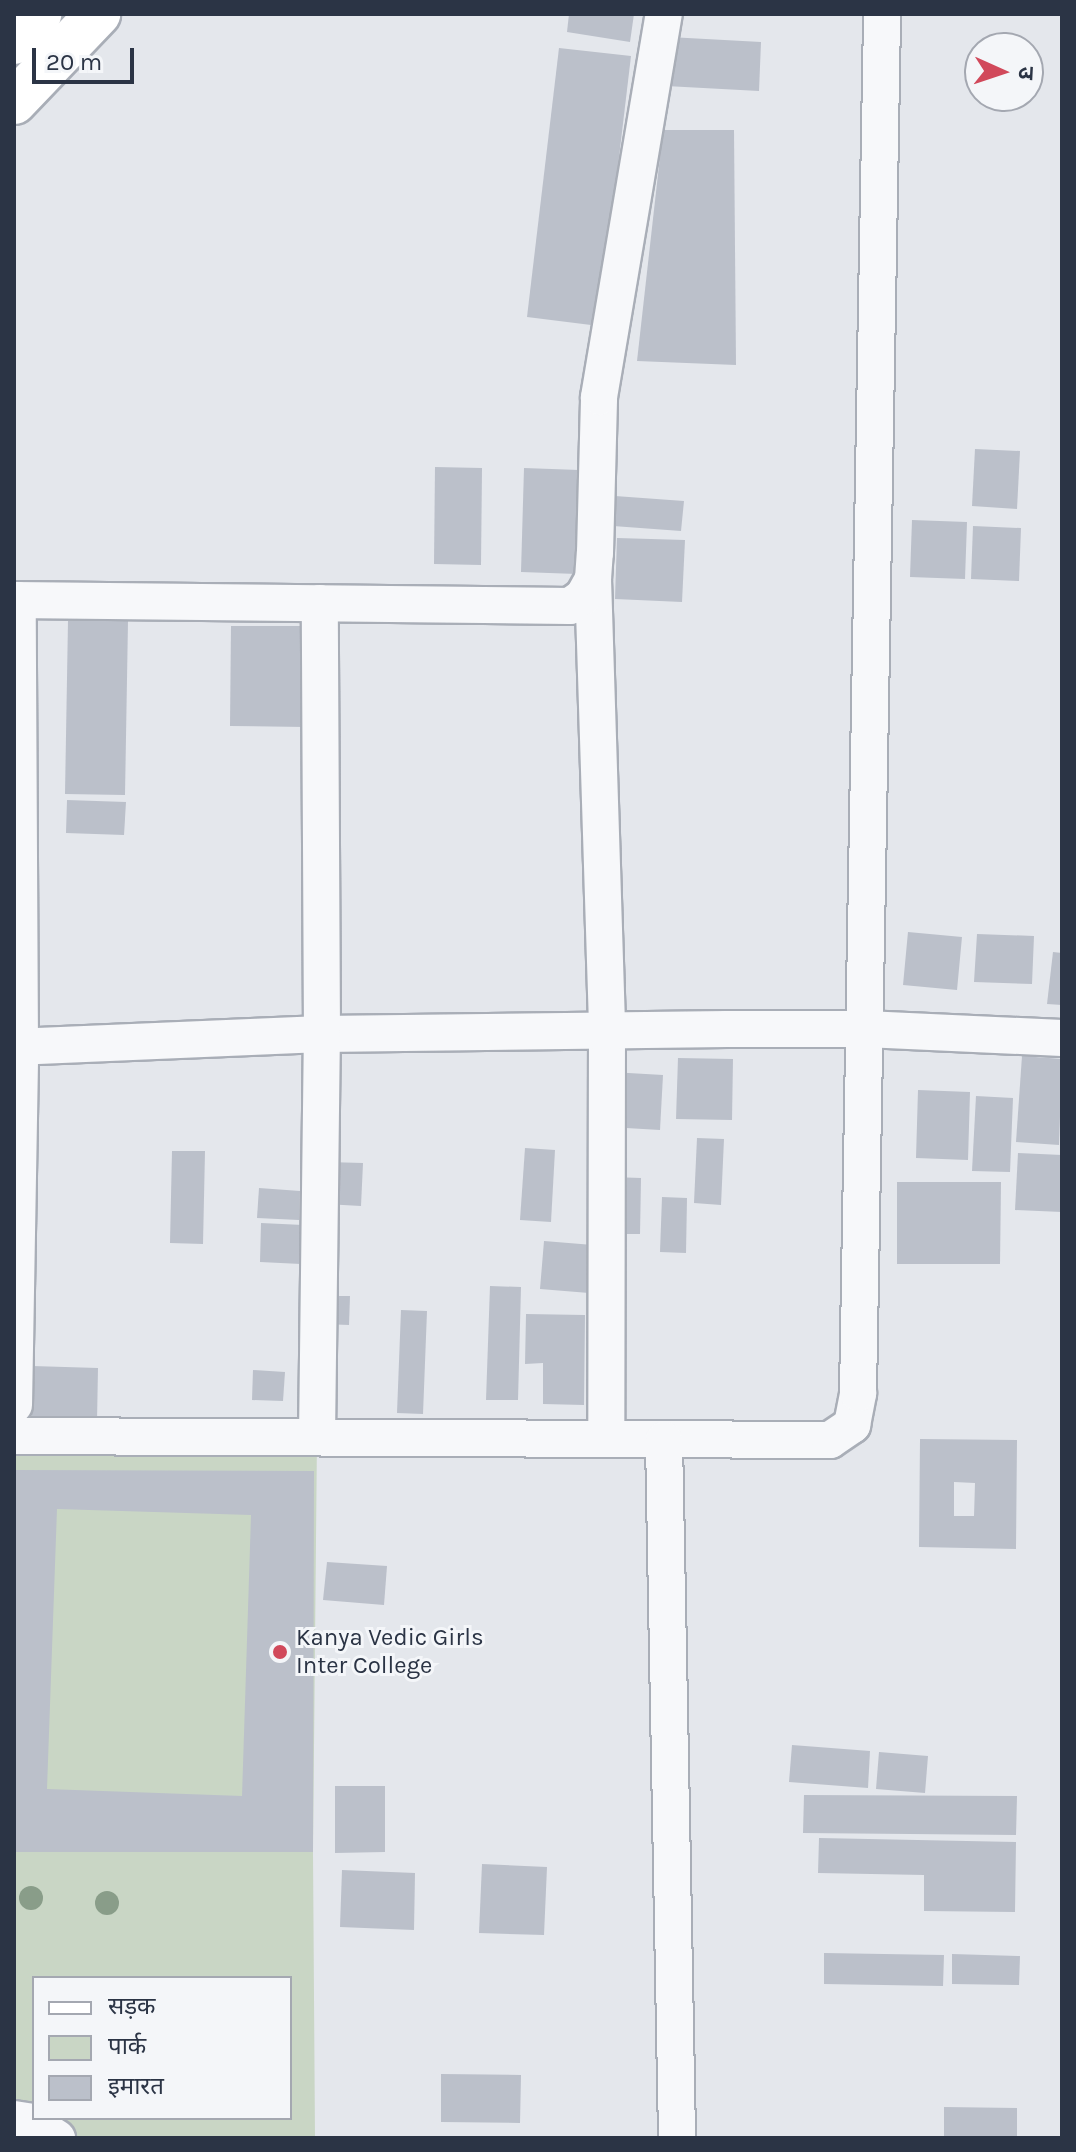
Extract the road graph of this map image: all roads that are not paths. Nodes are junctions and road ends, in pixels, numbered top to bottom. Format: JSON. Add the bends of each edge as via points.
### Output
{"nodes":[{"id":1,"x":39,"y":14,"type":"edge"},
{"id":2,"x":98,"y":14,"type":"edge"},
{"id":3,"x":664,"y":14,"type":"edge"},
{"id":4,"x":882,"y":14,"type":"edge"},
{"id":5,"x":14,"y":42,"type":"edge"},
{"id":6,"x":14,"y":102,"type":"edge"},
{"id":7,"x":593,"y":579,"type":"junction"},
{"id":8,"x":16,"y":600,"type":"edge"},
{"id":9,"x":320,"y":603,"type":"junction"},
{"id":10,"x":865,"y":1029,"type":"junction"},
{"id":11,"x":607,"y":1032,"type":"junction"},
{"id":12,"x":322,"y":1034,"type":"junction"},
{"id":13,"x":1062,"y":1038,"type":"edge"},
{"id":14,"x":17,"y":1047,"type":"edge"},
{"id":15,"x":14,"y":1405,"type":"edge"},
{"id":16,"x":14,"y":1436,"type":"edge"},
{"id":17,"x":317,"y":1437,"type":"junction"},
{"id":18,"x":606,"y":1439,"type":"junction"},
{"id":19,"x":664,"y":1440,"type":"junction"},
{"id":20,"x":14,"y":2119,"type":"edge"},
{"id":21,"x":57,"y":2138,"type":"edge"},
{"id":22,"x":677,"y":2138,"type":"edge"}],
"edges":[{"from":1,"to":5,"type":"main road"},
{"from":2,"to":6,"type":"main road"},
{"from":3,"to":7,"type":"street","via":[[599,397]]},
{"from":4,"to":10,"type":"street"},
{"from":7,"to":9,"type":"street","via":[[583,597],[570,606]]},
{"from":7,"to":11,"type":"street"},
{"from":8,"to":9,"type":"street"},
{"from":8,"to":14,"type":"street"},
{"from":9,"to":12,"type":"street"},
{"from":10,"to":11,"type":"street"},
{"from":10,"to":13,"type":"street"},
{"from":10,"to":19,"type":"street","via":[[858,1393],[852,1425],[830,1440]]},
{"from":11,"to":12,"type":"street"},
{"from":11,"to":18,"type":"street"},
{"from":12,"to":14,"type":"street"},
{"from":12,"to":17,"type":"street"},
{"from":14,"to":15,"type":"street"},
{"from":16,"to":17,"type":"street"},
{"from":17,"to":18,"type":"street"},
{"from":18,"to":19,"type":"street"},
{"from":19,"to":22,"type":"street"},
{"from":20,"to":21,"type":"street","via":[[32,2122]]}]}
